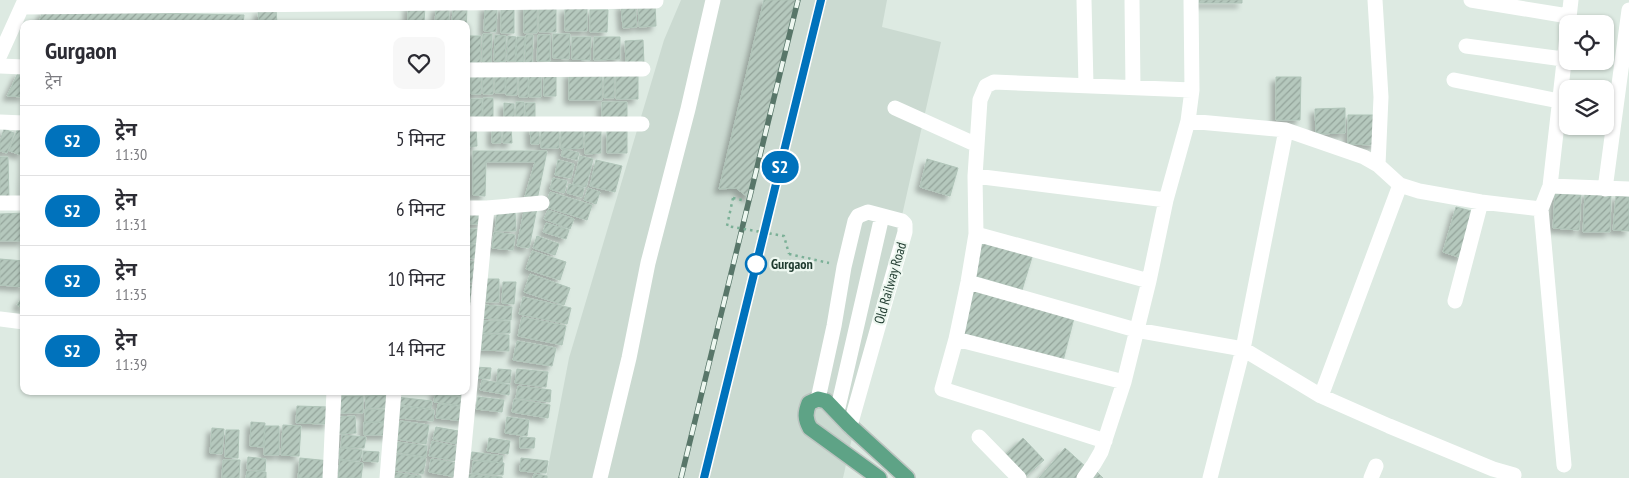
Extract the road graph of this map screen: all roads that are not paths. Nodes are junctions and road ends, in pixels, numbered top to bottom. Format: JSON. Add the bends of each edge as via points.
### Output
{"nodes":[{"id":1,"x":712,"y":0,"type":"edge"},
{"id":2,"x":1084,"y":0,"type":"edge"},
{"id":3,"x":1132,"y":0,"type":"edge"},
{"id":4,"x":1191,"y":0,"type":"edge"},
{"id":5,"x":1375,"y":0,"type":"edge"},
{"id":6,"x":1471,"y":0,"type":"edge"},
{"id":7,"x":1571,"y":0,"type":"edge"},
{"id":8,"x":656,"y":1,"type":"edge"},
{"id":9,"x":1500,"y":3,"type":"edge"},
{"id":10,"x":24,"y":4,"type":"edge"},
{"id":11,"x":1629,"y":10,"type":"edge"},
{"id":12,"x":1563,"y":15,"type":"edge"},
{"id":13,"x":1568,"y":15,"type":"edge"},
{"id":14,"x":1466,"y":46,"type":"dead end"},
{"id":15,"x":1,"y":50,"type":"edge"},
{"id":16,"x":1559,"y":58,"type":"edge"},
{"id":17,"x":0,"y":66,"type":"edge"},
{"id":18,"x":20,"y":67,"type":"edge"},
{"id":19,"x":643,"y":69,"type":"dead end"},
{"id":20,"x":470,"y":70,"type":"edge"},
{"id":21,"x":1454,"y":80,"type":"dead end"},
{"id":22,"x":1086,"y":86,"type":"junction"},
{"id":23,"x":1133,"y":88,"type":"junction"},
{"id":24,"x":1192,"y":90,"type":"junction"},
{"id":25,"x":1559,"y":101,"type":"joint"},
{"id":26,"x":895,"y":108,"type":"dead end"},
{"id":27,"x":1188,"y":121,"type":"junction"},
{"id":28,"x":0,"y":122,"type":"edge"},
{"id":29,"x":20,"y":123,"type":"edge"},
{"id":30,"x":470,"y":124,"type":"edge"},
{"id":31,"x":642,"y":124,"type":"dead end"},
{"id":32,"x":1286,"y":130,"type":"junction"},
{"id":33,"x":977,"y":146,"type":"junction"},
{"id":34,"x":1378,"y":165,"type":"junction"},
{"id":35,"x":975,"y":176,"type":"junction"},
{"id":36,"x":1400,"y":185,"type":"junction"},
{"id":37,"x":1550,"y":186,"type":"junction"},
{"id":38,"x":1605,"y":189,"type":"junction"},
{"id":39,"x":1629,"y":189,"type":"edge"},
{"id":40,"x":1166,"y":200,"type":"junction"},
{"id":41,"x":1482,"y":202,"type":"junction"},
{"id":42,"x":542,"y":203,"type":"dead end"},
{"id":43,"x":0,"y":204,"type":"edge"},
{"id":44,"x":20,"y":204,"type":"edge"},
{"id":45,"x":470,"y":208,"type":"edge"},
{"id":46,"x":487,"y":208,"type":"junction"},
{"id":47,"x":1541,"y":209,"type":"junction"},
{"id":48,"x":882,"y":216,"type":"junction"},
{"id":49,"x":976,"y":234,"type":"junction"},
{"id":50,"x":1149,"y":281,"type":"junction"},
{"id":51,"x":968,"y":282,"type":"junction"},
{"id":52,"x":1455,"y":301,"type":"dead end"},
{"id":53,"x":0,"y":319,"type":"edge"},
{"id":54,"x":20,"y":322,"type":"edge"},
{"id":55,"x":1136,"y":330,"type":"junction"},
{"id":56,"x":956,"y":339,"type":"junction"},
{"id":57,"x":1243,"y":350,"type":"junction"},
{"id":58,"x":1124,"y":382,"type":"junction"},
{"id":59,"x":470,"y":385,"type":"edge"},
{"id":60,"x":334,"y":395,"type":"edge"},
{"id":61,"x":394,"y":395,"type":"edge"},
{"id":62,"x":469,"y":395,"type":"edge"},
{"id":63,"x":1321,"y":396,"type":"junction"},
{"id":64,"x":818,"y":399,"type":"junction"},
{"id":65,"x":837,"y":412,"type":"junction"},
{"id":66,"x":850,"y":426,"type":"junction"},
{"id":67,"x":979,"y":437,"type":"dead end"},
{"id":68,"x":1105,"y":441,"type":"junction"},
{"id":69,"x":1564,"y":465,"type":"dead end"},
{"id":70,"x":1514,"y":476,"type":"dead end"},
{"id":71,"x":330,"y":478,"type":"edge"},
{"id":72,"x":387,"y":478,"type":"edge"},
{"id":73,"x":461,"y":478,"type":"edge"},
{"id":74,"x":600,"y":478,"type":"edge"},
{"id":75,"x":879,"y":478,"type":"edge"},
{"id":76,"x":907,"y":478,"type":"edge"},
{"id":77,"x":1020,"y":478,"type":"edge"},
{"id":78,"x":1084,"y":478,"type":"edge"},
{"id":79,"x":1210,"y":478,"type":"edge"}],
"edges":[{"from":1,"to":74,"type":"street"},
{"from":2,"to":22,"type":"street"},
{"from":3,"to":23,"type":"street"},
{"from":4,"to":24,"type":"street"},
{"from":5,"to":34,"type":"street","via":[[1381,97]]},
{"from":6,"to":9,"type":"street"},
{"from":7,"to":13,"type":"street"},
{"from":8,"to":10,"type":"street"},
{"from":9,"to":12,"type":"street"},
{"from":10,"to":15,"type":"street"},
{"from":11,"to":38,"type":"street"},
{"from":14,"to":16,"type":"street"},
{"from":17,"to":18,"type":"street"},
{"from":19,"to":20,"type":"street"},
{"from":21,"to":25,"type":"street"},
{"from":22,"to":23,"type":"street"},
{"from":22,"to":33,"type":"street","via":[[994,82],[986,86],[980,100]]},
{"from":23,"to":24,"type":"street"},
{"from":24,"to":27,"type":"street"},
{"from":25,"to":37,"type":"street"},
{"from":26,"to":33,"type":"street"},
{"from":27,"to":32,"type":"street"},
{"from":27,"to":40,"type":"street"},
{"from":28,"to":29,"type":"street"},
{"from":30,"to":31,"type":"street"},
{"from":32,"to":34,"type":"street"},
{"from":32,"to":57,"type":"street"},
{"from":33,"to":35,"type":"street"},
{"from":34,"to":36,"type":"street"},
{"from":35,"to":40,"type":"street"},
{"from":35,"to":49,"type":"street"},
{"from":36,"to":41,"type":"street"},
{"from":36,"to":63,"type":"street"},
{"from":37,"to":38,"type":"street"},
{"from":37,"to":47,"type":"street"},
{"from":38,"to":39,"type":"street"},
{"from":40,"to":50,"type":"street"},
{"from":41,"to":47,"type":"street"},
{"from":41,"to":52,"type":"street"},
{"from":42,"to":46,"type":"street"},
{"from":43,"to":44,"type":"street"},
{"from":45,"to":46,"type":"street"},
{"from":46,"to":59,"type":"street"},
{"from":47,"to":69,"type":"street"},
{"from":48,"to":64,"type":"street","name":"Old Railway Road","via":[[868,212],[858,216],[856,221]]},
{"from":48,"to":65,"type":"street"},
{"from":48,"to":66,"type":"street","name":"Old Railway Road","via":[[902,221],[905,232]]},
{"from":49,"to":50,"type":"street"},
{"from":49,"to":51,"type":"street"},
{"from":50,"to":55,"type":"street"},
{"from":51,"to":55,"type":"street"},
{"from":51,"to":56,"type":"street"},
{"from":53,"to":54,"type":"street"},
{"from":55,"to":57,"type":"street"},
{"from":55,"to":58,"type":"street"},
{"from":56,"to":58,"type":"street"},
{"from":56,"to":68,"type":"street","via":[[942,390]]},
{"from":57,"to":63,"type":"street"},
{"from":57,"to":79,"type":"street"},
{"from":58,"to":68,"type":"street"},
{"from":60,"to":71,"type":"street"},
{"from":61,"to":72,"type":"street"},
{"from":62,"to":73,"type":"street"},
{"from":63,"to":70,"type":"street"},
{"from":64,"to":65,"type":"main road","via":[[826,401]]},
{"from":64,"to":75,"type":"main road","name":"Old Railway Road","via":[[809,403],[805,412],[810,428]]},
{"from":65,"to":66,"type":"main road"},
{"from":66,"to":76,"type":"main road"},
{"from":67,"to":77,"type":"street"},
{"from":68,"to":78,"type":"street"}]}
